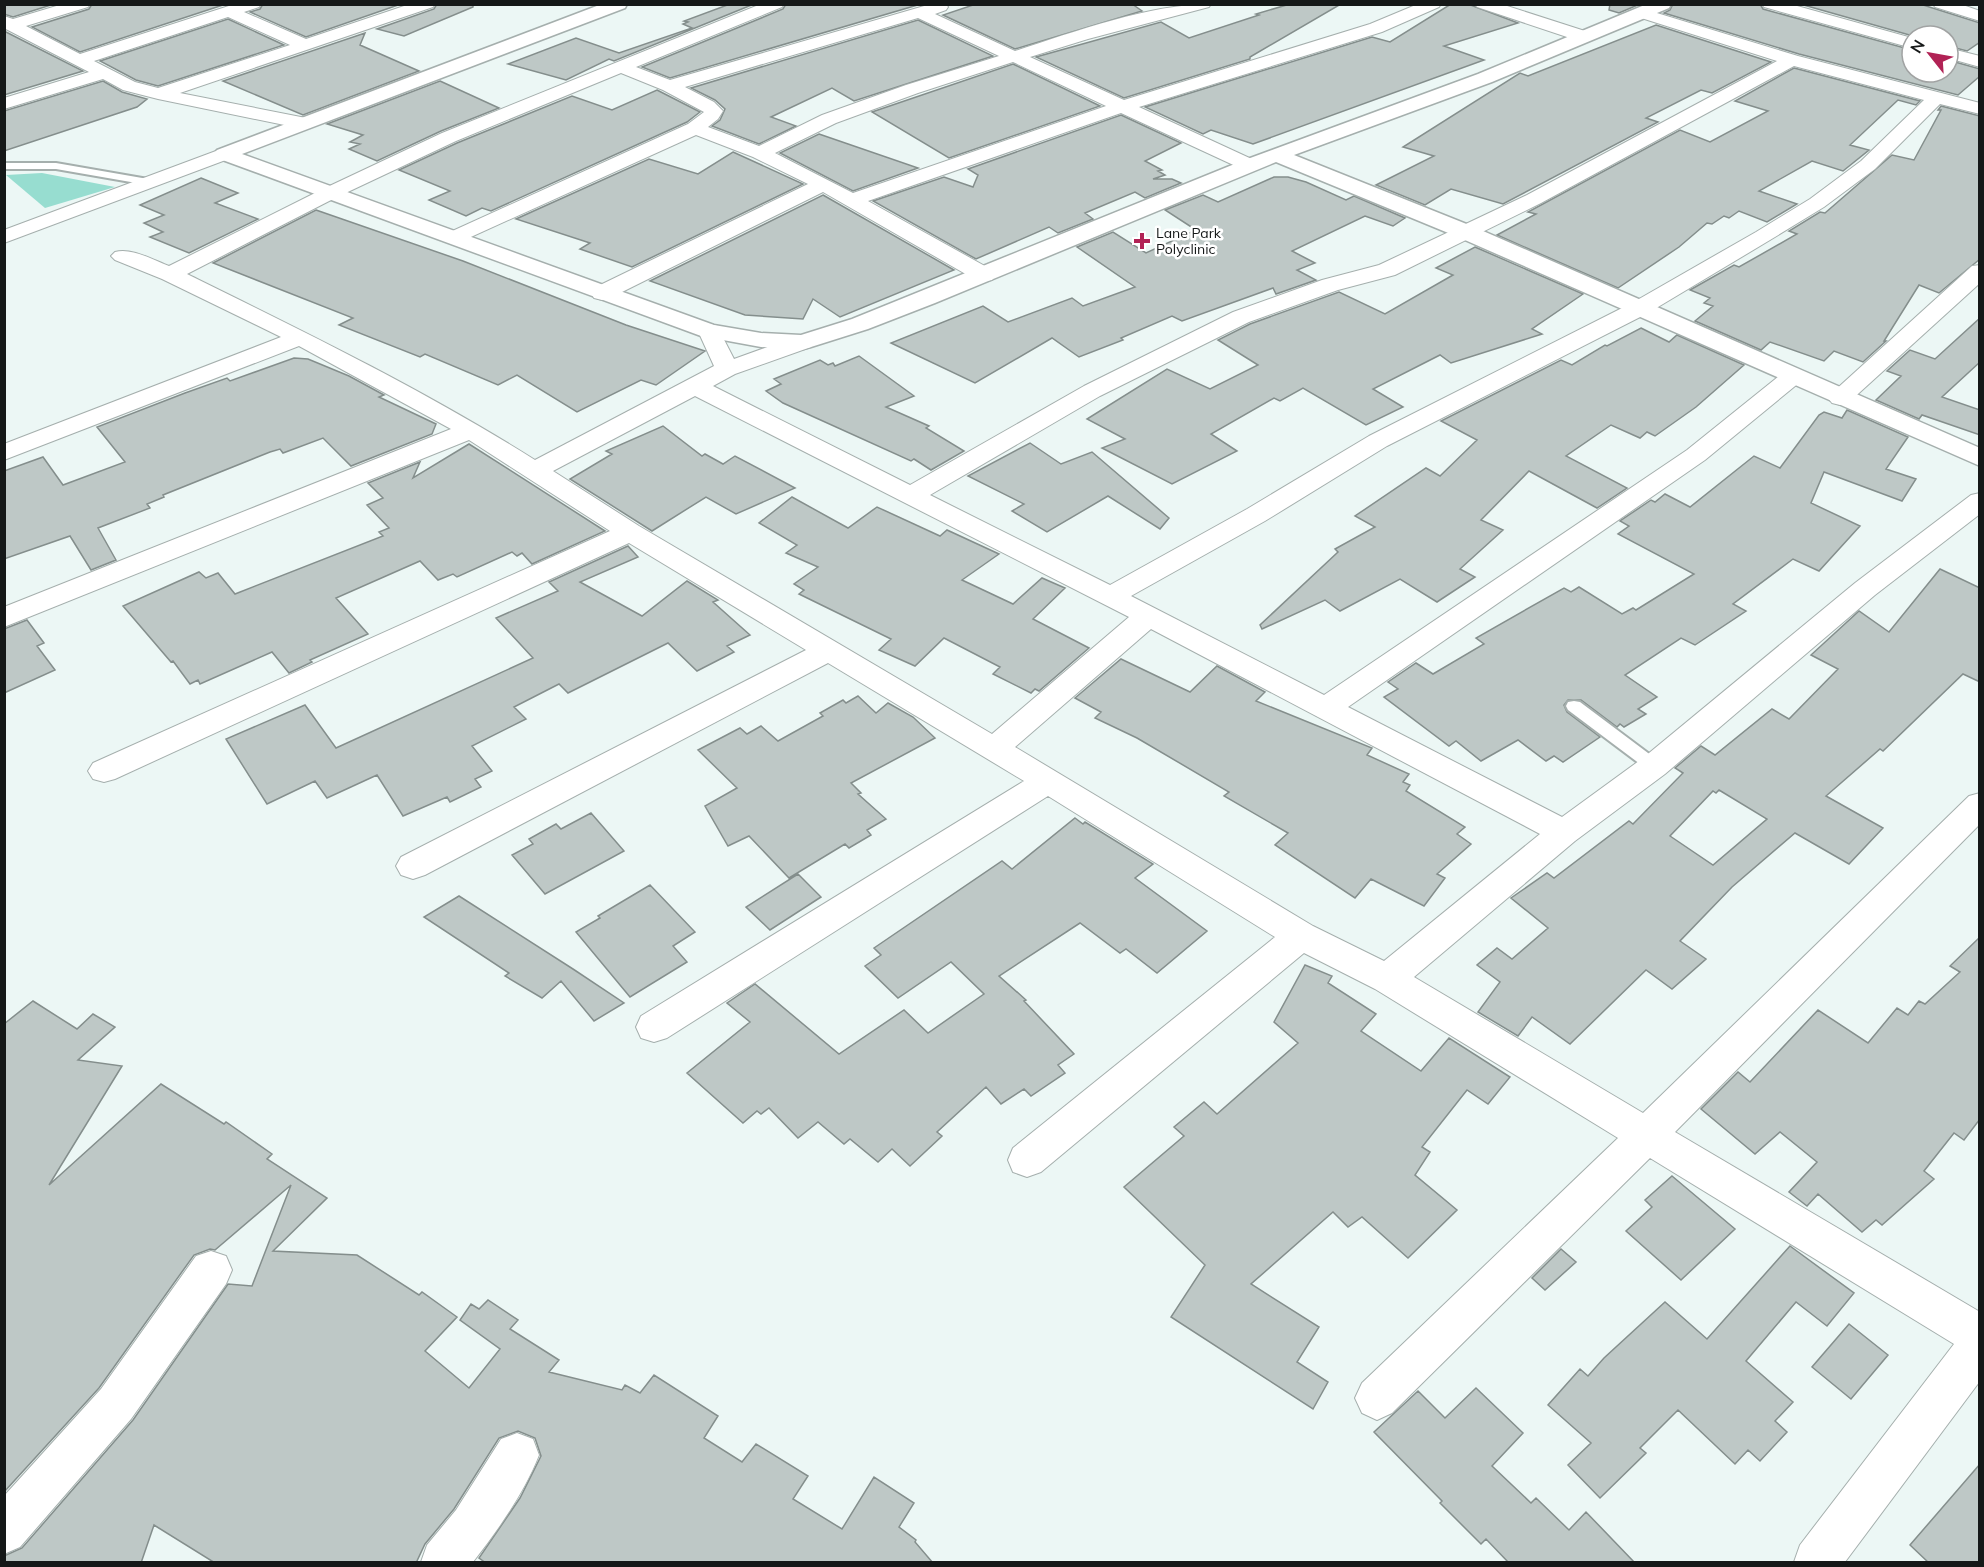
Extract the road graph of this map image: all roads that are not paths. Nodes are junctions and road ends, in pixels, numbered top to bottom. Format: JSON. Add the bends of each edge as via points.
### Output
{"nodes":[{"id":1,"x":82,"y":4,"type":"edge"},
{"id":2,"x":253,"y":4,"type":"edge"},
{"id":3,"x":427,"y":4,"type":"edge"},
{"id":4,"x":619,"y":4,"type":"edge"},
{"id":5,"x":776,"y":4,"type":"edge"},
{"id":6,"x":886,"y":4,"type":"edge"},
{"id":7,"x":950,"y":4,"type":"edge"},
{"id":8,"x":1203,"y":4,"type":"edge"},
{"id":9,"x":1433,"y":4,"type":"edge"},
{"id":10,"x":1483,"y":4,"type":"edge"},
{"id":11,"x":1663,"y":4,"type":"edge"},
{"id":12,"x":1770,"y":4,"type":"edge"},
{"id":13,"x":1941,"y":4,"type":"edge"},
{"id":14,"x":230,"y":12,"type":"junction"},
{"id":15,"x":1641,"y":13,"type":"junction"},
{"id":16,"x":913,"y":15,"type":"junction"},
{"id":17,"x":1980,"y":16,"type":"edge"},
{"id":18,"x":8,"y":23,"type":"edge"},
{"id":19,"x":1582,"y":36,"type":"junction"},
{"id":20,"x":1900,"y":40,"type":"edge"},
{"id":21,"x":307,"y":46,"type":"junction"},
{"id":22,"x":1960,"y":56,"type":"edge"},
{"id":23,"x":1012,"y":57,"type":"junction"},
{"id":24,"x":79,"y":60,"type":"junction"},
{"id":25,"x":1792,"y":60,"type":"junction"},
{"id":26,"x":1980,"y":62,"type":"edge"},
{"id":27,"x":621,"y":67,"type":"junction"},
{"id":28,"x":102,"y":74,"type":"junction"},
{"id":29,"x":669,"y":86,"type":"junction"},
{"id":30,"x":158,"y":94,"type":"junction"},
{"id":31,"x":1936,"y":98,"type":"junction"},
{"id":32,"x":4,"y":104,"type":"edge"},
{"id":33,"x":1121,"y":107,"type":"junction"},
{"id":34,"x":1980,"y":109,"type":"edge"},
{"id":35,"x":304,"y":123,"type":"junction"},
{"id":36,"x":695,"y":128,"type":"junction"},
{"id":37,"x":760,"y":153,"type":"junction"},
{"id":38,"x":224,"y":154,"type":"junction"},
{"id":39,"x":1276,"y":155,"type":"junction"},
{"id":40,"x":1249,"y":165,"type":"junction"},
{"id":41,"x":4,"y":166,"type":"edge"},
{"id":42,"x":148,"y":182,"type":"junction"},
{"id":43,"x":823,"y":184,"type":"junction"},
{"id":44,"x":328,"y":194,"type":"junction"},
{"id":45,"x":852,"y":200,"type":"junction"},
{"id":46,"x":1466,"y":232,"type":"junction"},
{"id":47,"x":4,"y":237,"type":"edge"},
{"id":48,"x":454,"y":237,"type":"junction"},
{"id":49,"x":122,"y":255,"type":"dead end"},
{"id":50,"x":1980,"y":271,"type":"edge"},
{"id":51,"x":170,"y":274,"type":"junction"},
{"id":52,"x":984,"y":275,"type":"junction"},
{"id":53,"x":602,"y":293,"type":"junction"},
{"id":54,"x":1640,"y":308,"type":"junction"},
{"id":55,"x":709,"y":331,"type":"junction"},
{"id":56,"x":300,"y":338,"type":"junction"},
{"id":57,"x":803,"y":342,"type":"junction"},
{"id":58,"x":727,"y":369,"type":"junction"},
{"id":59,"x":1792,"y":377,"type":"junction"},
{"id":60,"x":694,"y":386,"type":"junction"},
{"id":61,"x":1840,"y":398,"type":"junction"},
{"id":62,"x":471,"y":430,"type":"junction"},
{"id":63,"x":4,"y":453,"type":"edge"},
{"id":64,"x":1980,"y":458,"type":"edge"},
{"id":65,"x":536,"y":470,"type":"junction"},
{"id":66,"x":910,"y":496,"type":"junction"},
{"id":67,"x":1980,"y":501,"type":"edge"},
{"id":68,"x":630,"y":531,"type":"junction"},
{"id":69,"x":1110,"y":596,"type":"junction"},
{"id":70,"x":1148,"y":616,"type":"junction"},
{"id":71,"x":4,"y":618,"type":"edge"},
{"id":72,"x":829,"y":650,"type":"junction"},
{"id":73,"x":1574,"y":706,"type":"dead end"},
{"id":74,"x":1326,"y":708,"type":"junction"},
{"id":75,"x":994,"y":749,"type":"junction"},
{"id":76,"x":1654,"y":765,"type":"junction"},
{"id":77,"x":104,"y":771,"type":"dead end"},
{"id":78,"x":1048,"y":781,"type":"junction"},
{"id":79,"x":1980,"y":804,"type":"edge"},
{"id":80,"x":1564,"y":832,"type":"junction"},
{"id":81,"x":412,"y":866,"type":"dead end"},
{"id":82,"x":1301,"y":936,"type":"junction"},
{"id":83,"x":1387,"y":979,"type":"junction"},
{"id":84,"x":654,"y":1028,"type":"dead end"},
{"id":85,"x":1647,"y":1135,"type":"junction"},
{"id":86,"x":1027,"y":1160,"type":"dead end"},
{"id":87,"x":211,"y":1270,"type":"dead end"},
{"id":88,"x":1980,"y":1336,"type":"edge"},
{"id":89,"x":1980,"y":1346,"type":"edge"},
{"id":90,"x":1377,"y":1398,"type":"dead end"},
{"id":91,"x":517,"y":1455,"type":"dead end"},
{"id":92,"x":4,"y":1531,"type":"edge"},
{"id":93,"x":444,"y":1563,"type":"edge"},
{"id":94,"x":1817,"y":1563,"type":"edge"}],
"edges":[{"from":1,"to":18,"type":"street"},
{"from":2,"to":14,"type":"street"},
{"from":3,"to":21,"type":"street"},
{"from":4,"to":35,"type":"street"},
{"from":5,"to":27,"type":"street"},
{"from":6,"to":16,"type":"street"},
{"from":7,"to":16,"type":"street"},
{"from":8,"to":23,"type":"street"},
{"from":9,"to":33,"type":"street","via":[[1376,28]]},
{"from":10,"to":19,"type":"street"},
{"from":11,"to":15,"type":"street"},
{"from":12,"to":20,"type":"street"},
{"from":13,"to":17,"type":"street"},
{"from":14,"to":21,"type":"street"},
{"from":14,"to":24,"type":"street"},
{"from":15,"to":19,"type":"street"},
{"from":15,"to":25,"type":"street"},
{"from":16,"to":23,"type":"street"},
{"from":16,"to":29,"type":"street"},
{"from":18,"to":24,"type":"street"},
{"from":19,"to":39,"type":"street","via":[[1485,78]]},
{"from":21,"to":30,"type":"street"},
{"from":22,"to":26,"type":"street"},
{"from":23,"to":33,"type":"street"},
{"from":23,"to":37,"type":"street","via":[[840,116]]},
{"from":24,"to":28,"type":"street"},
{"from":25,"to":31,"type":"street"},
{"from":25,"to":46,"type":"street"},
{"from":27,"to":29,"type":"street"},
{"from":27,"to":44,"type":"street","via":[[449,137]]},
{"from":28,"to":30,"type":"street"},
{"from":28,"to":32,"type":"street"},
{"from":29,"to":36,"type":"street","via":[[714,111]]},
{"from":30,"to":35,"type":"street"},
{"from":31,"to":34,"type":"street"},
{"from":31,"to":54,"type":"street","via":[[1868,165],[1817,203]]},
{"from":33,"to":40,"type":"street"},
{"from":33,"to":45,"type":"street"},
{"from":35,"to":38,"type":"street"},
{"from":36,"to":37,"type":"street"},
{"from":36,"to":48,"type":"street"},
{"from":37,"to":43,"type":"street"},
{"from":38,"to":42,"type":"street"},
{"from":38,"to":44,"type":"street"},
{"from":39,"to":40,"type":"street"},
{"from":39,"to":46,"type":"street"},
{"from":40,"to":52,"type":"street"},
{"from":41,"to":42,"type":"lane","via":[[56,166]]},
{"from":42,"to":47,"type":"street"},
{"from":43,"to":45,"type":"street"},
{"from":43,"to":53,"type":"street"},
{"from":44,"to":48,"type":"street"},
{"from":44,"to":51,"type":"street"},
{"from":45,"to":52,"type":"street"},
{"from":46,"to":54,"type":"street"},
{"from":46,"to":66,"type":"street","via":[[1387,270],[1330,285],[1241,317],[1092,391]]},
{"from":48,"to":53,"type":"street"},
{"from":49,"to":51,"type":"street"},
{"from":50,"to":61,"type":"street"},
{"from":51,"to":56,"type":"street"},
{"from":52,"to":57,"type":"street"},
{"from":53,"to":55,"type":"street"},
{"from":54,"to":59,"type":"street"},
{"from":54,"to":69,"type":"street","via":[[1378,441]]},
{"from":55,"to":57,"type":"street"},
{"from":55,"to":58,"type":"street"},
{"from":56,"to":62,"type":"street"},
{"from":56,"to":63,"type":"street"},
{"from":57,"to":58,"type":"street"},
{"from":58,"to":60,"type":"street"},
{"from":59,"to":61,"type":"street"},
{"from":59,"to":74,"type":"street","via":[[1696,455]]},
{"from":60,"to":65,"type":"street"},
{"from":60,"to":66,"type":"street"},
{"from":61,"to":64,"type":"street"},
{"from":62,"to":65,"type":"street"},
{"from":62,"to":71,"type":"street"},
{"from":65,"to":68,"type":"street"},
{"from":66,"to":69,"type":"street"},
{"from":67,"to":76,"type":"street","via":[[1865,589]]},
{"from":68,"to":72,"type":"street"},
{"from":68,"to":77,"type":"street"},
{"from":69,"to":70,"type":"street"},
{"from":70,"to":74,"type":"street"},
{"from":70,"to":75,"type":"street"},
{"from":72,"to":75,"type":"street"},
{"from":72,"to":81,"type":"street"},
{"from":73,"to":76,"type":"lane"},
{"from":74,"to":80,"type":"street"},
{"from":75,"to":78,"type":"street"},
{"from":76,"to":80,"type":"street"},
{"from":78,"to":82,"type":"street"},
{"from":78,"to":84,"type":"street"},
{"from":79,"to":85,"type":"street"},
{"from":80,"to":83,"type":"street"},
{"from":82,"to":83,"type":"street"},
{"from":82,"to":86,"type":"street"},
{"from":83,"to":85,"type":"street"},
{"from":85,"to":88,"type":"street"},
{"from":85,"to":90,"type":"street"},
{"from":87,"to":92,"type":"street","via":[[116,1404]]},
{"from":89,"to":94,"type":"street"},
{"from":91,"to":93,"type":"street"}]}
